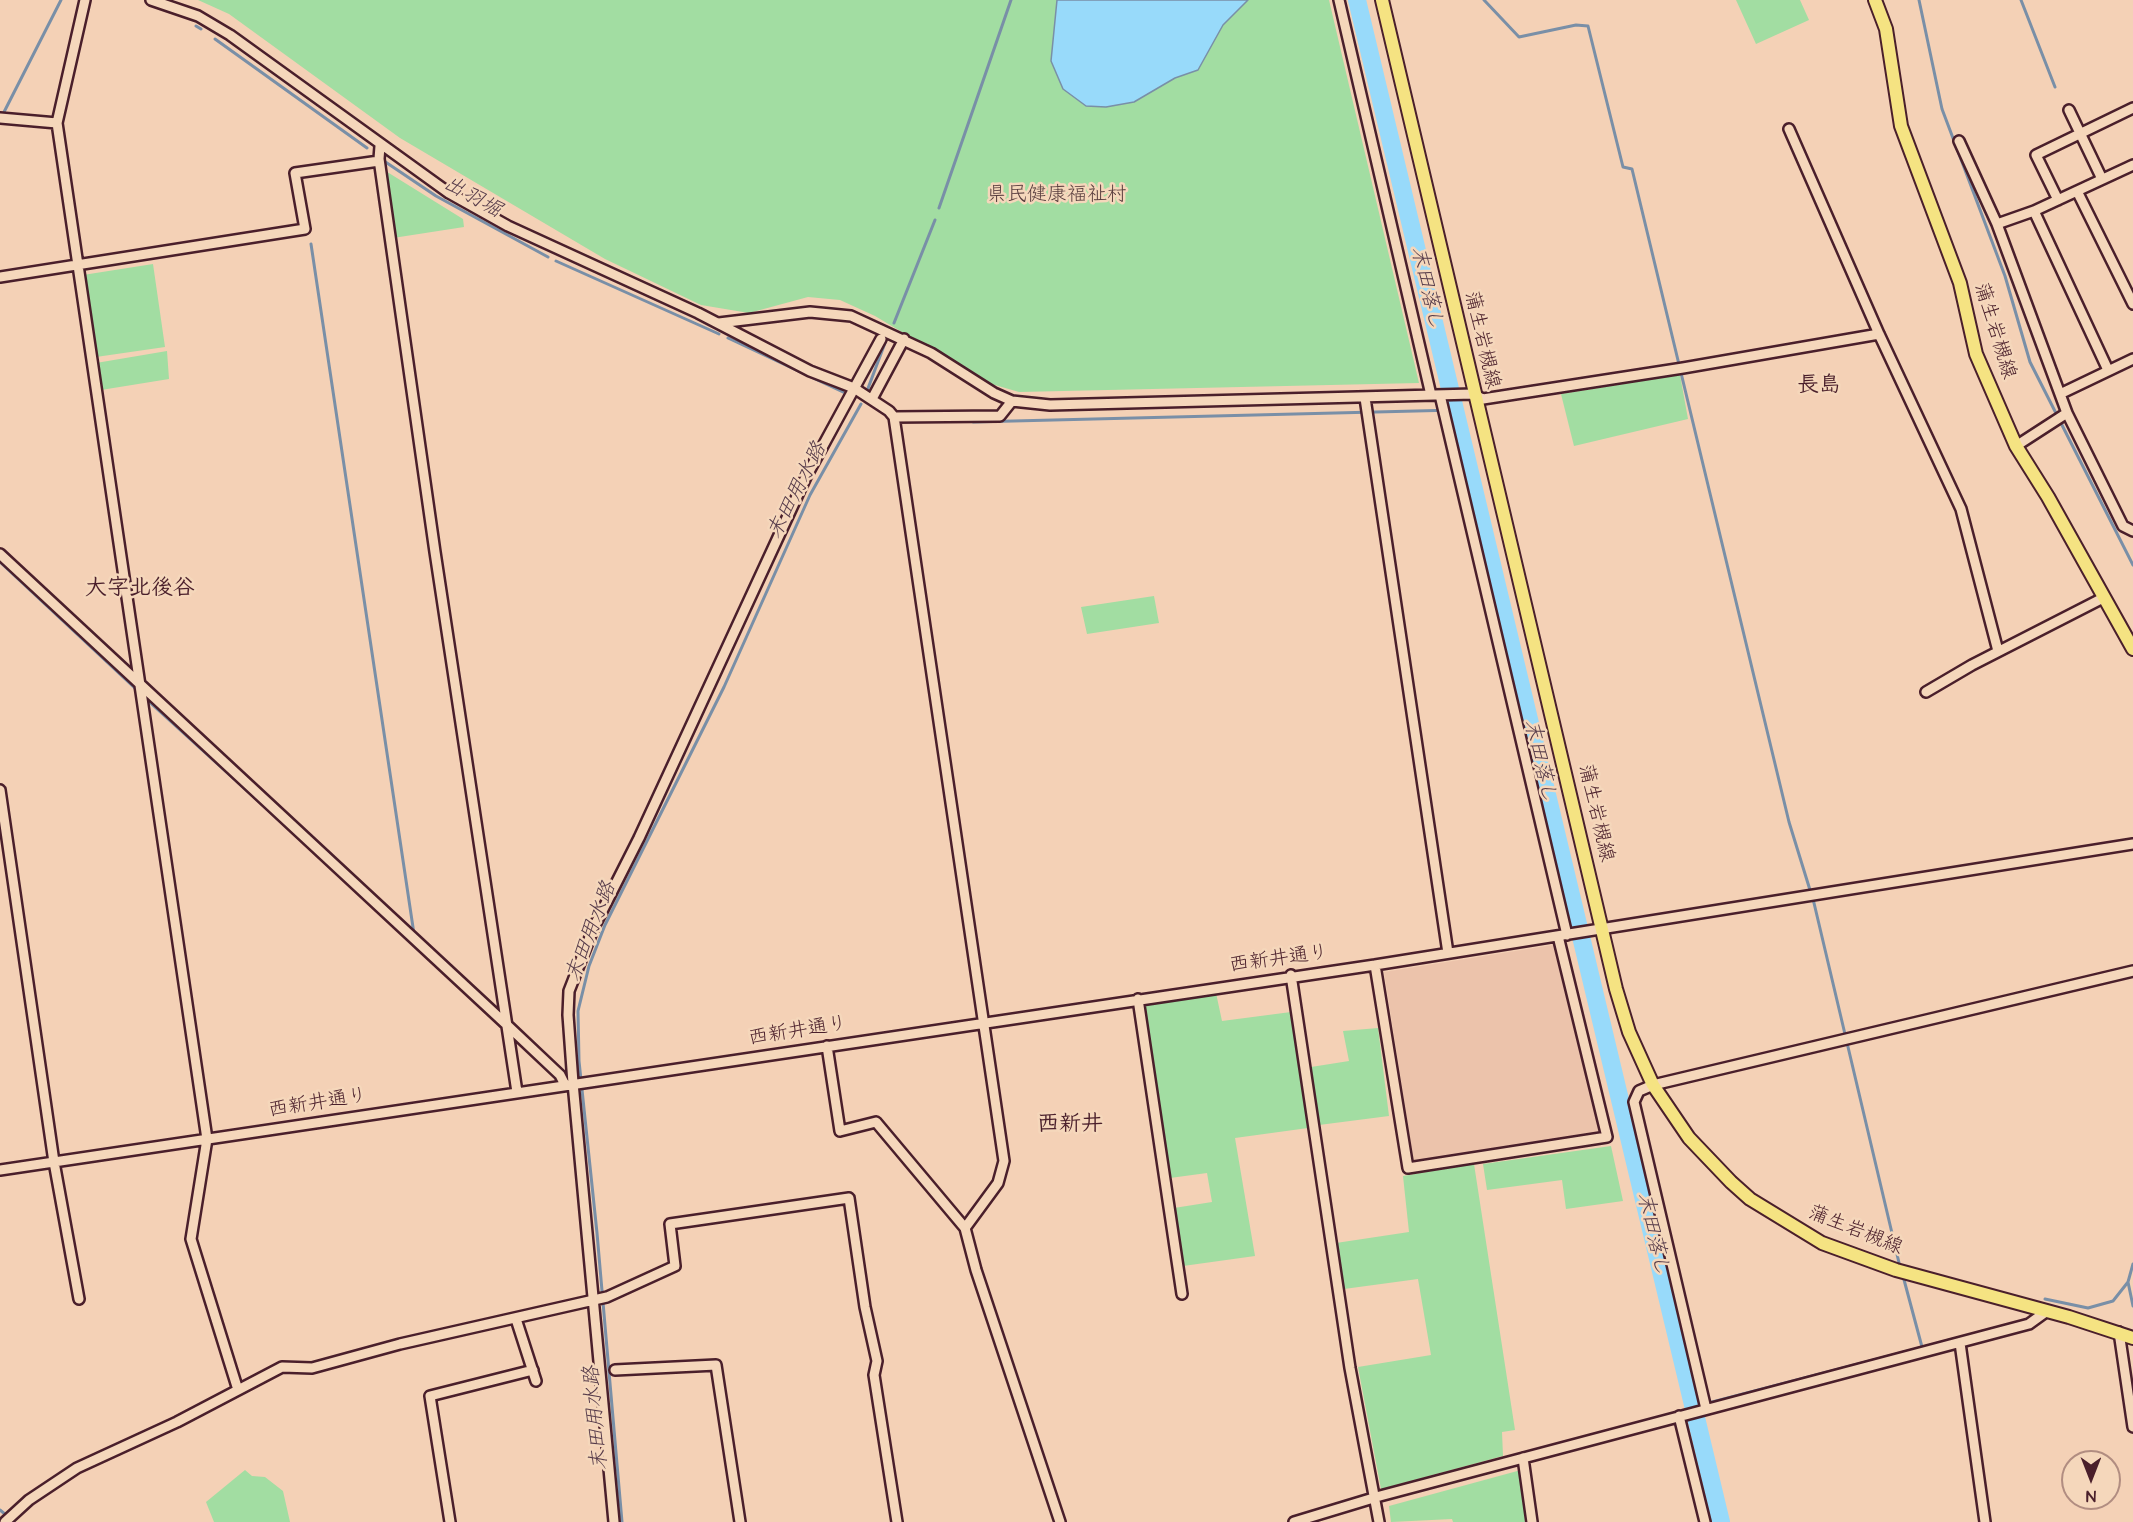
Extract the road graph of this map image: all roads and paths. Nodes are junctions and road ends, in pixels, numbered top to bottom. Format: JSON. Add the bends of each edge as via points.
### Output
{"nodes":[{"id":1,"x":86,"y":0,"type":"edge"},
{"id":2,"x":151,"y":0,"type":"edge"},
{"id":3,"x":1339,"y":0,"type":"edge"},
{"id":4,"x":1382,"y":0,"type":"edge"},
{"id":5,"x":1875,"y":0,"type":"edge"},
{"id":6,"x":2133,"y":108,"type":"edge"},
{"id":7,"x":2069,"y":110,"type":"dead end"},
{"id":8,"x":0,"y":118,"type":"edge"},
{"id":9,"x":57,"y":123,"type":"junction"},
{"id":10,"x":1789,"y":129,"type":"dead end"},
{"id":11,"x":2079,"y":134,"type":"junction"},
{"id":12,"x":1959,"y":141,"type":"dead end"},
{"id":13,"x":381,"y":146,"type":"junction"},
{"id":14,"x":379,"y":161,"type":"junction"},
{"id":15,"x":2133,"y":165,"type":"edge"},
{"id":16,"x":2102,"y":179,"type":"junction"},
{"id":17,"x":2077,"y":191,"type":"junction"},
{"id":18,"x":2058,"y":200,"type":"junction"},
{"id":19,"x":2034,"y":211,"type":"junction"},
{"id":20,"x":1997,"y":224,"type":"junction"},
{"id":21,"x":77,"y":266,"type":"junction"},
{"id":22,"x":0,"y":277,"type":"edge"},
{"id":23,"x":2133,"y":304,"type":"edge"},
{"id":24,"x":719,"y":323,"type":"junction"},
{"id":25,"x":1879,"y":334,"type":"junction"},
{"id":26,"x":881,"y":339,"type":"dead end"},
{"id":27,"x":904,"y":339,"type":"junction"},
{"id":28,"x":2133,"y":359,"type":"edge"},
{"id":29,"x":2108,"y":370,"type":"junction"},
{"id":30,"x":854,"y":388,"type":"junction"},
{"id":31,"x":1473,"y":394,"type":"junction"},
{"id":32,"x":2060,"y":394,"type":"junction"},
{"id":33,"x":1436,"y":395,"type":"junction"},
{"id":34,"x":1365,"y":398,"type":"junction"},
{"id":35,"x":872,"y":399,"type":"junction"},
{"id":36,"x":1012,"y":401,"type":"junction"},
{"id":37,"x":2067,"y":413,"type":"junction"},
{"id":38,"x":894,"y":417,"type":"junction"},
{"id":39,"x":2016,"y":446,"type":"junction"},
{"id":40,"x":2133,"y":531,"type":"edge"},
{"id":41,"x":0,"y":554,"type":"edge"},
{"id":42,"x":2103,"y":598,"type":"junction"},
{"id":43,"x":2133,"y":649,"type":"edge"},
{"id":44,"x":1998,"y":651,"type":"junction"},
{"id":45,"x":139,"y":685,"type":"junction"},
{"id":46,"x":1926,"y":692,"type":"dead end"},
{"id":47,"x":0,"y":790,"type":"edge"},
{"id":48,"x":2133,"y":844,"type":"edge"},
{"id":49,"x":1602,"y":929,"type":"junction"},
{"id":50,"x":1563,"y":936,"type":"junction"},
{"id":51,"x":1448,"y":953,"type":"junction"},
{"id":52,"x":1375,"y":965,"type":"junction"},
{"id":53,"x":2133,"y":972,"type":"edge"},
{"id":54,"x":1291,"y":975,"type":"junction"},
{"id":55,"x":1138,"y":999,"type":"junction"},
{"id":56,"x":983,"y":1022,"type":"junction"},
{"id":57,"x":507,"y":1025,"type":"junction"},
{"id":58,"x":827,"y":1046,"type":"junction"},
{"id":59,"x":569,"y":1084,"type":"junction"},
{"id":60,"x":1653,"y":1085,"type":"junction"},
{"id":61,"x":518,"y":1092,"type":"junction"},
{"id":62,"x":207,"y":1139,"type":"junction"},
{"id":63,"x":54,"y":1162,"type":"junction"},
{"id":64,"x":0,"y":1170,"type":"edge"},
{"id":65,"x":965,"y":1228,"type":"junction"},
{"id":66,"x":1182,"y":1294,"type":"dead end"},
{"id":67,"x":79,"y":1299,"type":"dead end"},
{"id":68,"x":592,"y":1300,"type":"junction"},
{"id":69,"x":2047,"y":1311,"type":"junction"},
{"id":70,"x":516,"y":1319,"type":"junction"},
{"id":71,"x":2120,"y":1332,"type":"junction"},
{"id":72,"x":2133,"y":1338,"type":"edge"},
{"id":73,"x":1960,"y":1342,"type":"junction"},
{"id":74,"x":533,"y":1370,"type":"junction"},
{"id":75,"x":615,"y":1370,"type":"dead end"},
{"id":76,"x":536,"y":1381,"type":"dead end"},
{"id":77,"x":238,"y":1390,"type":"junction"},
{"id":78,"x":1706,"y":1409,"type":"junction"},
{"id":79,"x":1679,"y":1416,"type":"junction"},
{"id":80,"x":2133,"y":1427,"type":"edge"},
{"id":81,"x":1523,"y":1458,"type":"junction"},
{"id":82,"x":1375,"y":1498,"type":"junction"},
{"id":83,"x":5,"y":1520,"type":"edge"},
{"id":84,"x":450,"y":1522,"type":"edge"},
{"id":85,"x":614,"y":1522,"type":"edge"},
{"id":86,"x":740,"y":1522,"type":"edge"},
{"id":87,"x":897,"y":1522,"type":"edge"},
{"id":88,"x":1060,"y":1522,"type":"edge"},
{"id":89,"x":1294,"y":1522,"type":"edge"},
{"id":90,"x":1379,"y":1522,"type":"edge"},
{"id":91,"x":1532,"y":1522,"type":"edge"},
{"id":92,"x":1704,"y":1522,"type":"edge"},
{"id":93,"x":1985,"y":1522,"type":"edge"}],
"edges":[{"from":1,"to":9,"type":"street"},
{"from":2,"to":13,"type":"street","via":[[198,16],[230,35]]},
{"from":3,"to":33,"type":"street"},
{"from":4,"to":31,"type":"main road","name":"蒲生岩槻線"},
{"from":5,"to":39,"type":"main road","name":"蒲生岩槻線","via":[[1886,29],[1901,126],[1960,283],[1976,354]]},
{"from":6,"to":11,"type":"street"},
{"from":7,"to":11,"type":"street"},
{"from":8,"to":9,"type":"street"},
{"from":9,"to":21,"type":"street"},
{"from":10,"to":25,"type":"street"},
{"from":11,"to":16,"type":"street"},
{"from":11,"to":18,"type":"street","via":[[2037,155]]},
{"from":12,"to":20,"type":"street"},
{"from":13,"to":14,"type":"street"},
{"from":13,"to":24,"type":"street","via":[[449,193],[508,226]]},
{"from":14,"to":21,"type":"street","via":[[296,173],[305,229]]},
{"from":14,"to":57,"type":"street"},
{"from":15,"to":16,"type":"street"},
{"from":16,"to":17,"type":"street"},
{"from":17,"to":18,"type":"street"},
{"from":17,"to":23,"type":"street"},
{"from":18,"to":19,"type":"street"},
{"from":19,"to":20,"type":"street"},
{"from":19,"to":29,"type":"street"},
{"from":20,"to":32,"type":"street"},
{"from":21,"to":22,"type":"street"},
{"from":21,"to":45,"type":"street"},
{"from":24,"to":27,"type":"street","via":[[831,312],[851,316]]},
{"from":24,"to":30,"type":"street","via":[[781,357]]},
{"from":25,"to":31,"type":"street","via":[[1483,399]]},
{"from":25,"to":44,"type":"street","via":[[1961,509]]},
{"from":26,"to":30,"type":"street"},
{"from":27,"to":35,"type":"street"},
{"from":27,"to":36,"type":"street"},
{"from":28,"to":29,"type":"street"},
{"from":29,"to":32,"type":"street"},
{"from":30,"to":35,"type":"street"},
{"from":30,"to":59,"type":"street","via":[[806,477],[594,927],[570,991]]},
{"from":31,"to":33,"type":"street"},
{"from":31,"to":49,"type":"main road","name":"蒲生岩槻線"},
{"from":32,"to":37,"type":"street"},
{"from":33,"to":34,"type":"street"},
{"from":33,"to":50,"type":"street"},
{"from":34,"to":36,"type":"street","via":[[1050,405]]},
{"from":34,"to":51,"type":"street"},
{"from":35,"to":38,"type":"street"},
{"from":36,"to":38,"type":"street","via":[[1000,416]]},
{"from":37,"to":39,"type":"street"},
{"from":37,"to":40,"type":"street","via":[[2123,526]]},
{"from":38,"to":56,"type":"street"},
{"from":39,"to":42,"type":"main road","name":"蒲生岩槻線"},
{"from":41,"to":45,"type":"street"},
{"from":42,"to":43,"type":"main road","name":"蒲生岩槻線"},
{"from":42,"to":44,"type":"street"},
{"from":44,"to":46,"type":"street"},
{"from":45,"to":57,"type":"street"},
{"from":45,"to":62,"type":"street"},
{"from":47,"to":63,"type":"street"},
{"from":48,"to":49,"type":"street","name":"西新井通り"},
{"from":49,"to":50,"type":"street","name":"西新井通り"},
{"from":49,"to":60,"type":"main road","name":"蒲生岩槻線","via":[[1629,1032]]},
{"from":50,"to":51,"type":"street","name":"西新井通り"},
{"from":50,"to":52,"type":"street","via":[[1607,1137],[1408,1168]]},
{"from":51,"to":52,"type":"street","name":"西新井通り"},
{"from":52,"to":54,"type":"street","name":"西新井通り"},
{"from":53,"to":60,"type":"street"},
{"from":54,"to":55,"type":"street","name":"西新井通り"},
{"from":54,"to":82,"type":"street","via":[[1350,1368]]},
{"from":55,"to":56,"type":"street","name":"西新井通り"},
{"from":55,"to":66,"type":"street"},
{"from":56,"to":58,"type":"street","name":"西新井通り"},
{"from":56,"to":65,"type":"street","via":[[1004,1161],[998,1183]]},
{"from":57,"to":59,"type":"street"},
{"from":57,"to":61,"type":"street"},
{"from":58,"to":59,"type":"street","name":"西新井通り"},
{"from":58,"to":65,"type":"street","via":[[840,1131],[876,1122]]},
{"from":59,"to":61,"type":"street","name":"西新井通り"},
{"from":59,"to":68,"type":"street"},
{"from":60,"to":69,"type":"main road","name":"蒲生岩槻線","via":[[1689,1138],[1731,1182],[1796,1229],[1822,1243],[1896,1270]]},
{"from":60,"to":78,"type":"street","via":[[1639,1091],[1634,1102]]},
{"from":61,"to":62,"type":"street","name":"西新井通り"},
{"from":62,"to":63,"type":"street","name":"西新井通り"},
{"from":62,"to":77,"type":"street","via":[[190,1239]]},
{"from":63,"to":64,"type":"street","name":"西新井通り"},
{"from":63,"to":67,"type":"street"},
{"from":65,"to":88,"type":"street"},
{"from":68,"to":70,"type":"street"},
{"from":68,"to":85,"type":"street"},
{"from":68,"to":87,"type":"street","via":[[675,1266],[670,1224],[849,1198],[877,1361],[874,1375]]},
{"from":69,"to":71,"type":"main road","name":"蒲生岩槻線"},
{"from":69,"to":73,"type":"street","via":[[2029,1324]]},
{"from":70,"to":74,"type":"street"},
{"from":70,"to":77,"type":"street","via":[[312,1368],[282,1367]]},
{"from":71,"to":72,"type":"main road","name":"蒲生岩槻線"},
{"from":71,"to":80,"type":"street"},
{"from":73,"to":78,"type":"street"},
{"from":73,"to":93,"type":"street"},
{"from":74,"to":76,"type":"street"},
{"from":74,"to":84,"type":"street","via":[[430,1396]]},
{"from":75,"to":86,"type":"street","via":[[716,1365]]},
{"from":77,"to":83,"type":"street","via":[[77,1468]]},
{"from":78,"to":79,"type":"street"},
{"from":79,"to":81,"type":"street"},
{"from":79,"to":92,"type":"street"},
{"from":81,"to":82,"type":"street"},
{"from":81,"to":91,"type":"street"},
{"from":82,"to":89,"type":"street"},
{"from":82,"to":90,"type":"street"}]}
